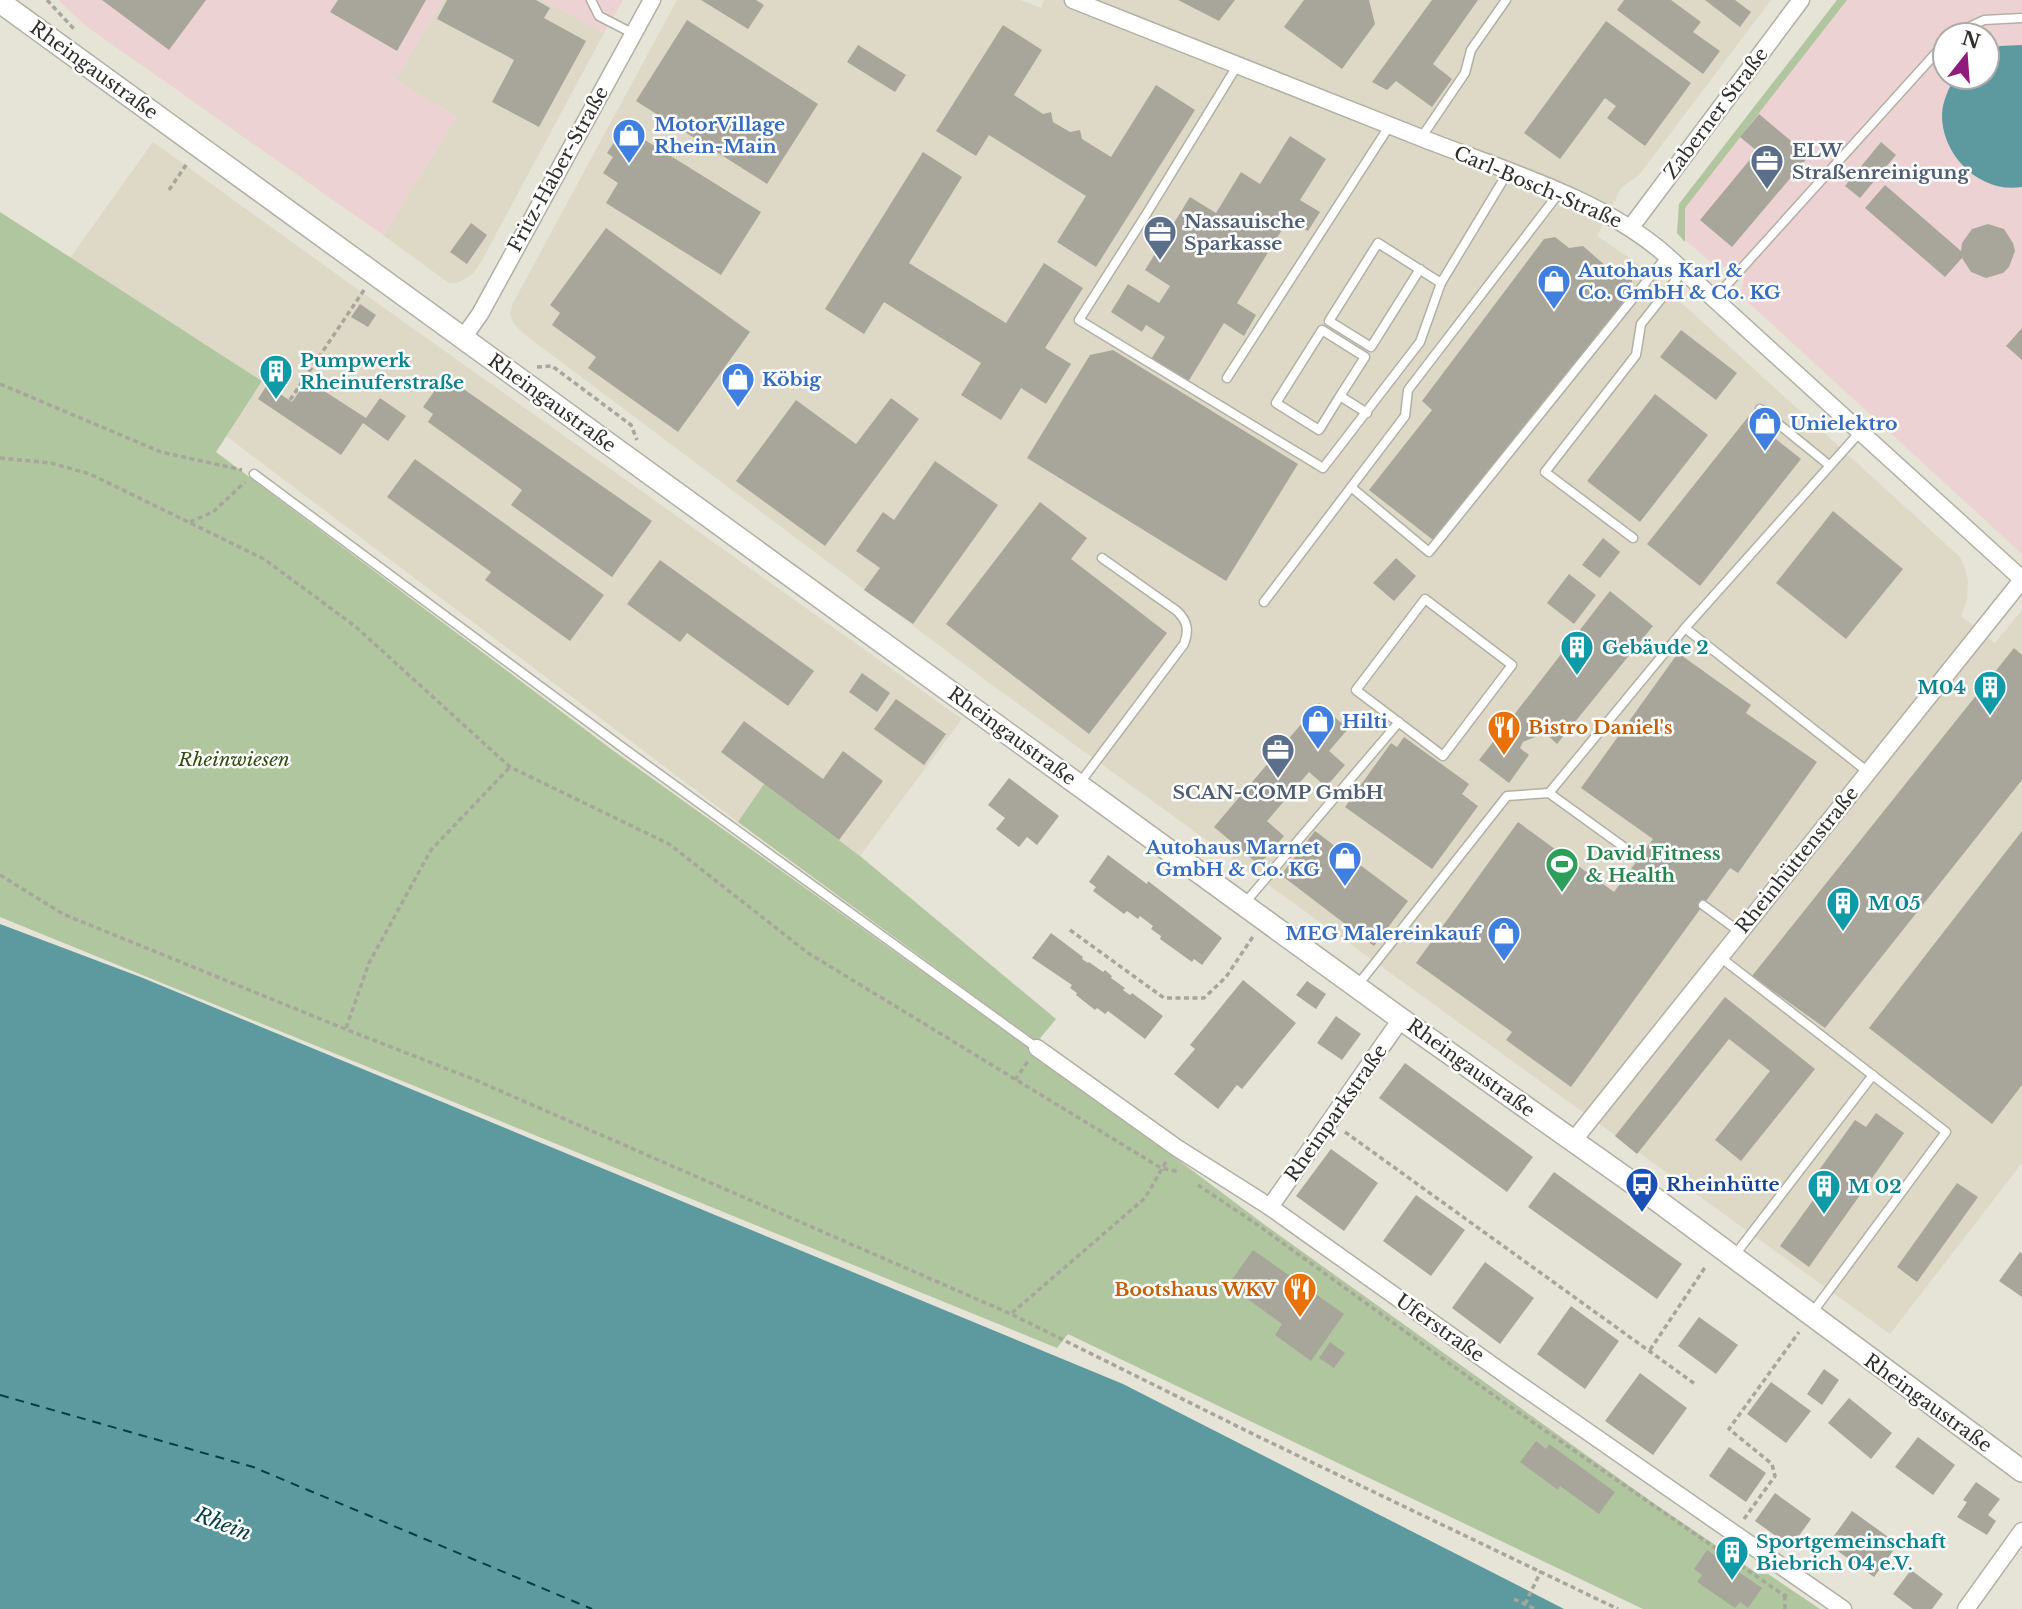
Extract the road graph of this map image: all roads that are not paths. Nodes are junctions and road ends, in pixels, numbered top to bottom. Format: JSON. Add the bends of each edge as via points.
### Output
{"nodes":[{"id":1,"x":592,"y":0,"type":"edge"},
{"id":2,"x":652,"y":0,"type":"edge"},
{"id":3,"x":1073,"y":0,"type":"edge"},
{"id":4,"x":1506,"y":0,"type":"edge"},
{"id":5,"x":1801,"y":0,"type":"edge"},
{"id":6,"x":0,"y":2,"type":"edge"},
{"id":7,"x":2022,"y":18,"type":"edge"},
{"id":8,"x":1982,"y":21,"type":"edge"},
{"id":9,"x":634,"y":34,"type":"junction"},
{"id":10,"x":1931,"y":59,"type":"edge"},
{"id":11,"x":1237,"y":66,"type":"junction"},
{"id":12,"x":1390,"y":125,"type":"junction"},
{"id":13,"x":1421,"y":138,"type":"junction"},
{"id":14,"x":1508,"y":172,"type":"junction"},
{"id":15,"x":1559,"y":193,"type":"junction"},
{"id":16,"x":1631,"y":227,"type":"junction"},
{"id":17,"x":1667,"y":256,"type":"junction"},
{"id":18,"x":1420,"y":269,"type":"junction"},
{"id":19,"x":1683,"y":271,"type":"junction"},
{"id":20,"x":1441,"y":283,"type":"junction"},
{"id":21,"x":1714,"y":299,"type":"junction"},
{"id":22,"x":463,"y":338,"type":"junction"},
{"id":23,"x":1227,"y":378,"type":"dead end"},
{"id":24,"x":1340,"y":396,"type":"junction"},
{"id":25,"x":1760,"y":409,"type":"dead end"},
{"id":26,"x":1367,"y":413,"type":"junction"},
{"id":27,"x":1860,"y":432,"type":"junction"},
{"id":28,"x":1829,"y":465,"type":"junction"},
{"id":29,"x":254,"y":474,"type":"road end"},
{"id":30,"x":1351,"y":488,"type":"junction"},
{"id":31,"x":1633,"y":537,"type":"dead end"},
{"id":32,"x":1102,"y":558,"type":"dead end"},
{"id":33,"x":2022,"y":580,"type":"edge"},
{"id":34,"x":1264,"y":602,"type":"dead end"},
{"id":35,"x":1685,"y":628,"type":"junction"},
{"id":36,"x":1399,"y":722,"type":"junction"},
{"id":37,"x":1868,"y":772,"type":"junction"},
{"id":38,"x":1079,"y":784,"type":"junction"},
{"id":39,"x":1549,"y":793,"type":"junction"},
{"id":40,"x":1639,"y":858,"type":"dead end"},
{"id":41,"x":1244,"y":904,"type":"junction"},
{"id":42,"x":1703,"y":905,"type":"dead end"},
{"id":43,"x":1740,"y":932,"type":"junction"},
{"id":44,"x":1720,"y":957,"type":"junction"},
{"id":45,"x":1357,"y":986,"type":"junction"},
{"id":46,"x":1401,"y":1019,"type":"junction"},
{"id":47,"x":1037,"y":1048,"type":"joint"},
{"id":48,"x":1873,"y":1075,"type":"junction"},
{"id":49,"x":1573,"y":1141,"type":"junction"},
{"id":50,"x":1270,"y":1207,"type":"junction"},
{"id":51,"x":1732,"y":1259,"type":"junction"},
{"id":52,"x":1810,"y":1316,"type":"junction"},
{"id":53,"x":2022,"y":1471,"type":"edge"},
{"id":54,"x":2022,"y":1531,"type":"edge"},
{"id":55,"x":1843,"y":1609,"type":"edge"},
{"id":56,"x":1966,"y":1609,"type":"edge"}],
"edges":[{"from":1,"to":9,"type":"lane","via":[[599,16]]},
{"from":2,"to":9,"type":"street","name":"Fritz-Haber-Straße"},
{"from":3,"to":11,"type":"street","name":"Carl-Bosch-Straße"},
{"from":4,"to":13,"type":"lane","via":[[1471,50],[1465,73]]},
{"from":5,"to":16,"type":"street","name":"Zaberner Straße"},
{"from":6,"to":22,"type":"street","name":"Rheingaustraße"},
{"from":7,"to":8,"type":"lane"},
{"from":9,"to":22,"type":"street","name":"Fritz-Haber-Straße"},
{"from":10,"to":21,"type":"lane"},
{"from":11,"to":12,"type":"street","name":"Carl-Bosch-Straße"},
{"from":11,"to":26,"type":"lane","via":[[1079,320],[1323,468]]},
{"from":12,"to":13,"type":"street","name":"Carl-Bosch-Straße"},
{"from":12,"to":23,"type":"lane"},
{"from":13,"to":14,"type":"street","name":"Carl-Bosch-Straße"},
{"from":14,"to":15,"type":"street","name":"Carl-Bosch-Straße"},
{"from":14,"to":20,"type":"lane"},
{"from":15,"to":16,"type":"street","name":"Carl-Bosch-Straße"},
{"from":15,"to":30,"type":"lane","via":[[1408,390],[1405,416]]},
{"from":16,"to":17,"type":"street","name":"Carl-Bosch-Straße"},
{"from":17,"to":19,"type":"street","name":"Carl-Bosch-Straße"},
{"from":17,"to":30,"type":"lane","via":[[1429,552]]},
{"from":18,"to":18,"type":"lane","via":[[1378,243],[1329,321],[1371,347]]},
{"from":18,"to":20,"type":"lane"},
{"from":19,"to":21,"type":"street","name":"Carl-Bosch-Straße"},
{"from":19,"to":31,"type":"lane","via":[[1641,324],[1636,355],[1545,472]]},
{"from":20,"to":26,"type":"lane","via":[[1420,342]]},
{"from":21,"to":27,"type":"street","name":"Carl-Bosch-Straße"},
{"from":22,"to":38,"type":"street","name":"Rheingaustraße"},
{"from":24,"to":24,"type":"lane","via":[[1365,357],[1322,330],[1276,403],[1319,430]]},
{"from":24,"to":26,"type":"lane"},
{"from":25,"to":28,"type":"lane"},
{"from":27,"to":28,"type":"lane"},
{"from":27,"to":33,"type":"street","name":"Carl-Bosch-Straße"},
{"from":28,"to":35,"type":"lane"},
{"from":29,"to":47,"type":"lane","via":[[615,743]]},
{"from":30,"to":34,"type":"lane"},
{"from":32,"to":38,"type":"lane","via":[[1177,611],[1186,620],[1188,632],[1184,644]]},
{"from":33,"to":37,"type":"street","name":"Rheinhüttenstraße"},
{"from":35,"to":37,"type":"lane"},
{"from":35,"to":39,"type":"lane"},
{"from":36,"to":36,"type":"lane","via":[[1356,691],[1425,599],[1513,665],[1443,756]]},
{"from":36,"to":41,"type":"lane"},
{"from":37,"to":43,"type":"street","name":"Rheinhüttenstraße"},
{"from":38,"to":41,"type":"street","name":"Rheingaustraße"},
{"from":39,"to":40,"type":"lane"},
{"from":39,"to":45,"type":"lane","via":[[1507,796]]},
{"from":41,"to":45,"type":"street","name":"Rheingaustraße"},
{"from":42,"to":43,"type":"lane"},
{"from":43,"to":44,"type":"street","name":"Rheinhüttenstraße"},
{"from":44,"to":48,"type":"lane"},
{"from":44,"to":49,"type":"street","name":"Rheinhüttenstraße"},
{"from":45,"to":46,"type":"street","name":"Rheingaustraße"},
{"from":46,"to":49,"type":"street","name":"Rheingaustraße"},
{"from":46,"to":50,"type":"street","name":"Rheinparkstraße"},
{"from":47,"to":50,"type":"street","name":"Uferstraße","via":[[1177,1148]]},
{"from":48,"to":51,"type":"lane"},
{"from":48,"to":52,"type":"lane","via":[[1946,1132]]},
{"from":49,"to":51,"type":"street","name":"Rheingaustraße"},
{"from":50,"to":55,"type":"street","name":"Uferstraße"},
{"from":51,"to":52,"type":"street","name":"Rheingaustraße"},
{"from":52,"to":53,"type":"street","name":"Rheingaustraße"},
{"from":54,"to":56,"type":"street"}]}
